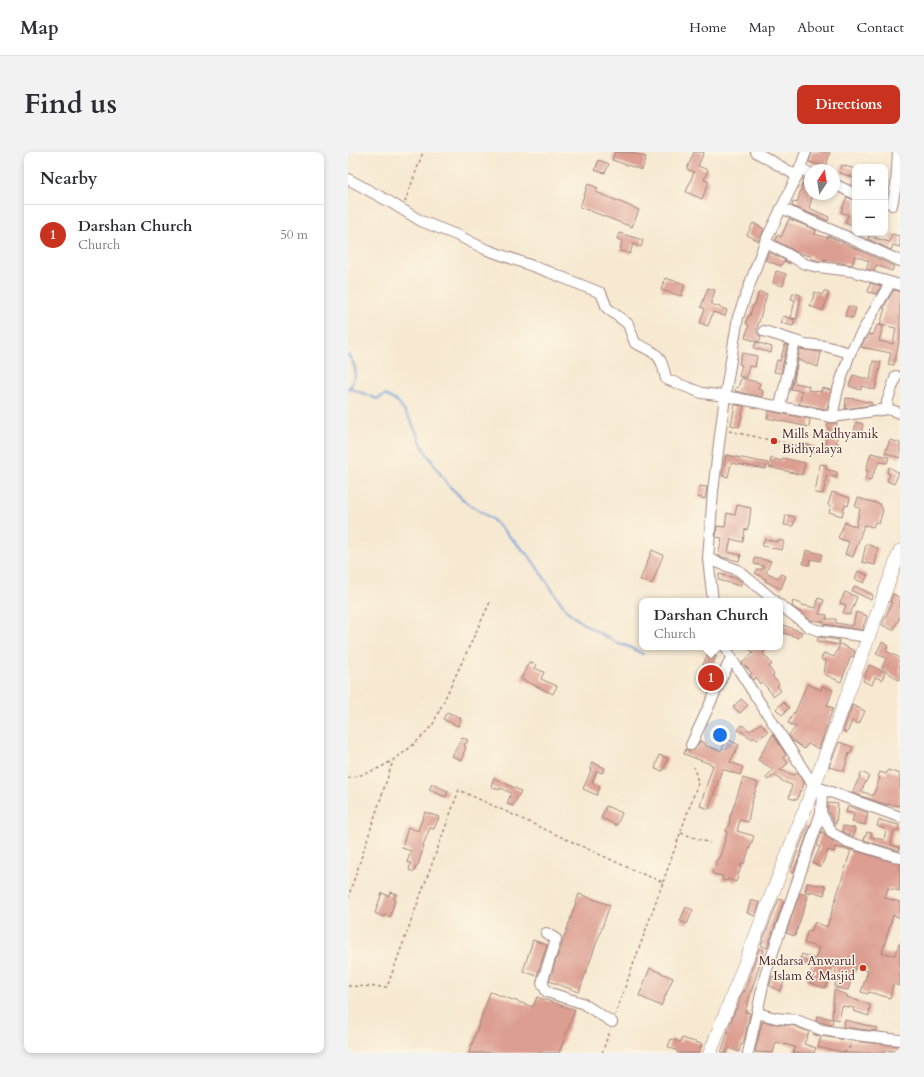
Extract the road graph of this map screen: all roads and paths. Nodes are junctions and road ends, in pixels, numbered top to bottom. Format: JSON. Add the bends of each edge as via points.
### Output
{"nodes":[{"id":1,"x":423,"y":152,"type":"edge"},
{"id":2,"x":756,"y":152,"type":"edge"},
{"id":3,"x":806,"y":152,"type":"edge"},
{"id":4,"x":898,"y":152,"type":"edge"},
{"id":5,"x":799,"y":172,"type":"junction"},
{"id":6,"x":804,"y":172,"type":"edge"},
{"id":7,"x":348,"y":179,"type":"edge"},
{"id":8,"x":840,"y":187,"type":"edge"},
{"id":9,"x":852,"y":193,"type":"edge"},
{"id":10,"x":892,"y":205,"type":"edge"},
{"id":11,"x":781,"y":208,"type":"junction"},
{"id":12,"x":402,"y":209,"type":"junction"},
{"id":13,"x":765,"y":242,"type":"junction"},
{"id":14,"x":900,"y":261,"type":"edge"},
{"id":15,"x":895,"y":284,"type":"edge"},
{"id":16,"x":764,"y":331,"type":"dead end"},
{"id":17,"x":795,"y":341,"type":"junction"},
{"id":18,"x":850,"y":353,"type":"junction"},
{"id":19,"x":896,"y":376,"type":"dead end"},
{"id":20,"x":725,"y":396,"type":"junction"},
{"id":21,"x":780,"y":406,"type":"junction"},
{"id":22,"x":888,"y":409,"type":"junction"},
{"id":23,"x":900,"y":413,"type":"edge"},
{"id":24,"x":832,"y":417,"type":"junction"},
{"id":25,"x":721,"y":430,"type":"junction"},
{"id":26,"x":798,"y":446,"type":"dead end"},
{"id":27,"x":900,"y":551,"type":"edge"},
{"id":28,"x":708,"y":559,"type":"junction"},
{"id":29,"x":713,"y":598,"type":"edge"},
{"id":30,"x":771,"y":598,"type":"edge"},
{"id":31,"x":491,"y":600,"type":"dead end"},
{"id":32,"x":783,"y":607,"type":"edge"},
{"id":33,"x":868,"y":637,"type":"junction"},
{"id":34,"x":727,"y":650,"type":"edge"},
{"id":35,"x":731,"y":658,"type":"junction"},
{"id":36,"x":691,"y":745,"type":"dead end"},
{"id":37,"x":393,"y":760,"type":"junction"},
{"id":38,"x":694,"y":767,"type":"dead end"},
{"id":39,"x":348,"y":778,"type":"edge"},
{"id":40,"x":818,"y":788,"type":"junction"},
{"id":41,"x":821,"y":813,"type":"junction"},
{"id":42,"x":900,"y":817,"type":"edge"},
{"id":43,"x":681,"y":833,"type":"junction"},
{"id":44,"x":710,"y":843,"type":"dead end"},
{"id":45,"x":900,"y":858,"type":"edge"},
{"id":46,"x":663,"y":882,"type":"junction"},
{"id":47,"x":348,"y":898,"type":"edge"},
{"id":48,"x":546,"y":933,"type":"dead end"},
{"id":49,"x":348,"y":986,"type":"edge"},
{"id":50,"x":757,"y":1013,"type":"junction"},
{"id":51,"x":612,"y":1022,"type":"junction"},
{"id":52,"x":900,"y":1040,"type":"edge"},
{"id":53,"x":602,"y":1053,"type":"edge"},
{"id":54,"x":710,"y":1053,"type":"edge"},
{"id":55,"x":748,"y":1053,"type":"edge"}],
"edges":[{"from":1,"to":12,"type":"path"},
{"from":2,"to":5,"type":"street"},
{"from":3,"to":5,"type":"street"},
{"from":4,"to":10,"type":"street"},
{"from":5,"to":6,"type":"street"},
{"from":5,"to":11,"type":"street"},
{"from":7,"to":12,"type":"street"},
{"from":8,"to":9,"type":"street"},
{"from":11,"to":13,"type":"street"},
{"from":11,"to":14,"type":"street"},
{"from":12,"to":20,"type":"street","via":[[421,221],[485,250],[601,293],[607,308],[628,324],[635,343],[654,352],[662,361],[666,379],[702,393]]},
{"from":13,"to":15,"type":"street","via":[[805,264],[851,271]]},
{"from":13,"to":20,"type":"street","via":[[738,317]]},
{"from":15,"to":18,"type":"street"},
{"from":16,"to":17,"type":"street"},
{"from":17,"to":18,"type":"street"},
{"from":17,"to":21,"type":"street"},
{"from":18,"to":24,"type":"street"},
{"from":19,"to":22,"type":"street","via":[[887,402]]},
{"from":20,"to":21,"type":"street"},
{"from":20,"to":25,"type":"street"},
{"from":21,"to":24,"type":"street"},
{"from":22,"to":23,"type":"street"},
{"from":22,"to":24,"type":"street"},
{"from":25,"to":26,"type":"path"},
{"from":25,"to":28,"type":"street"},
{"from":27,"to":33,"type":"main road"},
{"from":28,"to":29,"type":"street"},
{"from":28,"to":30,"type":"street","via":[[738,570]]},
{"from":31,"to":37,"type":"path","via":[[434,724],[420,740]]},
{"from":32,"to":33,"type":"street","via":[[817,630]]},
{"from":33,"to":40,"type":"main road"},
{"from":34,"to":35,"type":"street"},
{"from":35,"to":36,"type":"street"},
{"from":35,"to":40,"type":"street"},
{"from":37,"to":39,"type":"path","via":[[381,767]]},
{"from":37,"to":47,"type":"path"},
{"from":38,"to":43,"type":"path","via":[[698,783]]},
{"from":40,"to":41,"type":"street"},
{"from":40,"to":42,"type":"street"},
{"from":40,"to":54,"type":"main road"},
{"from":41,"to":45,"type":"street","via":[[832,833],[848,842]]},
{"from":41,"to":50,"type":"street","via":[[768,968]]},
{"from":43,"to":44,"type":"path"},
{"from":43,"to":46,"type":"path"},
{"from":46,"to":49,"type":"path","via":[[459,790],[387,987]]},
{"from":46,"to":51,"type":"path"},
{"from":48,"to":51,"type":"street","via":[[556,939],[542,983],[547,992],[582,1003]]},
{"from":50,"to":52,"type":"street","via":[[796,1020],[822,1030]]},
{"from":50,"to":55,"type":"street"},
{"from":51,"to":53,"type":"path"}]}
